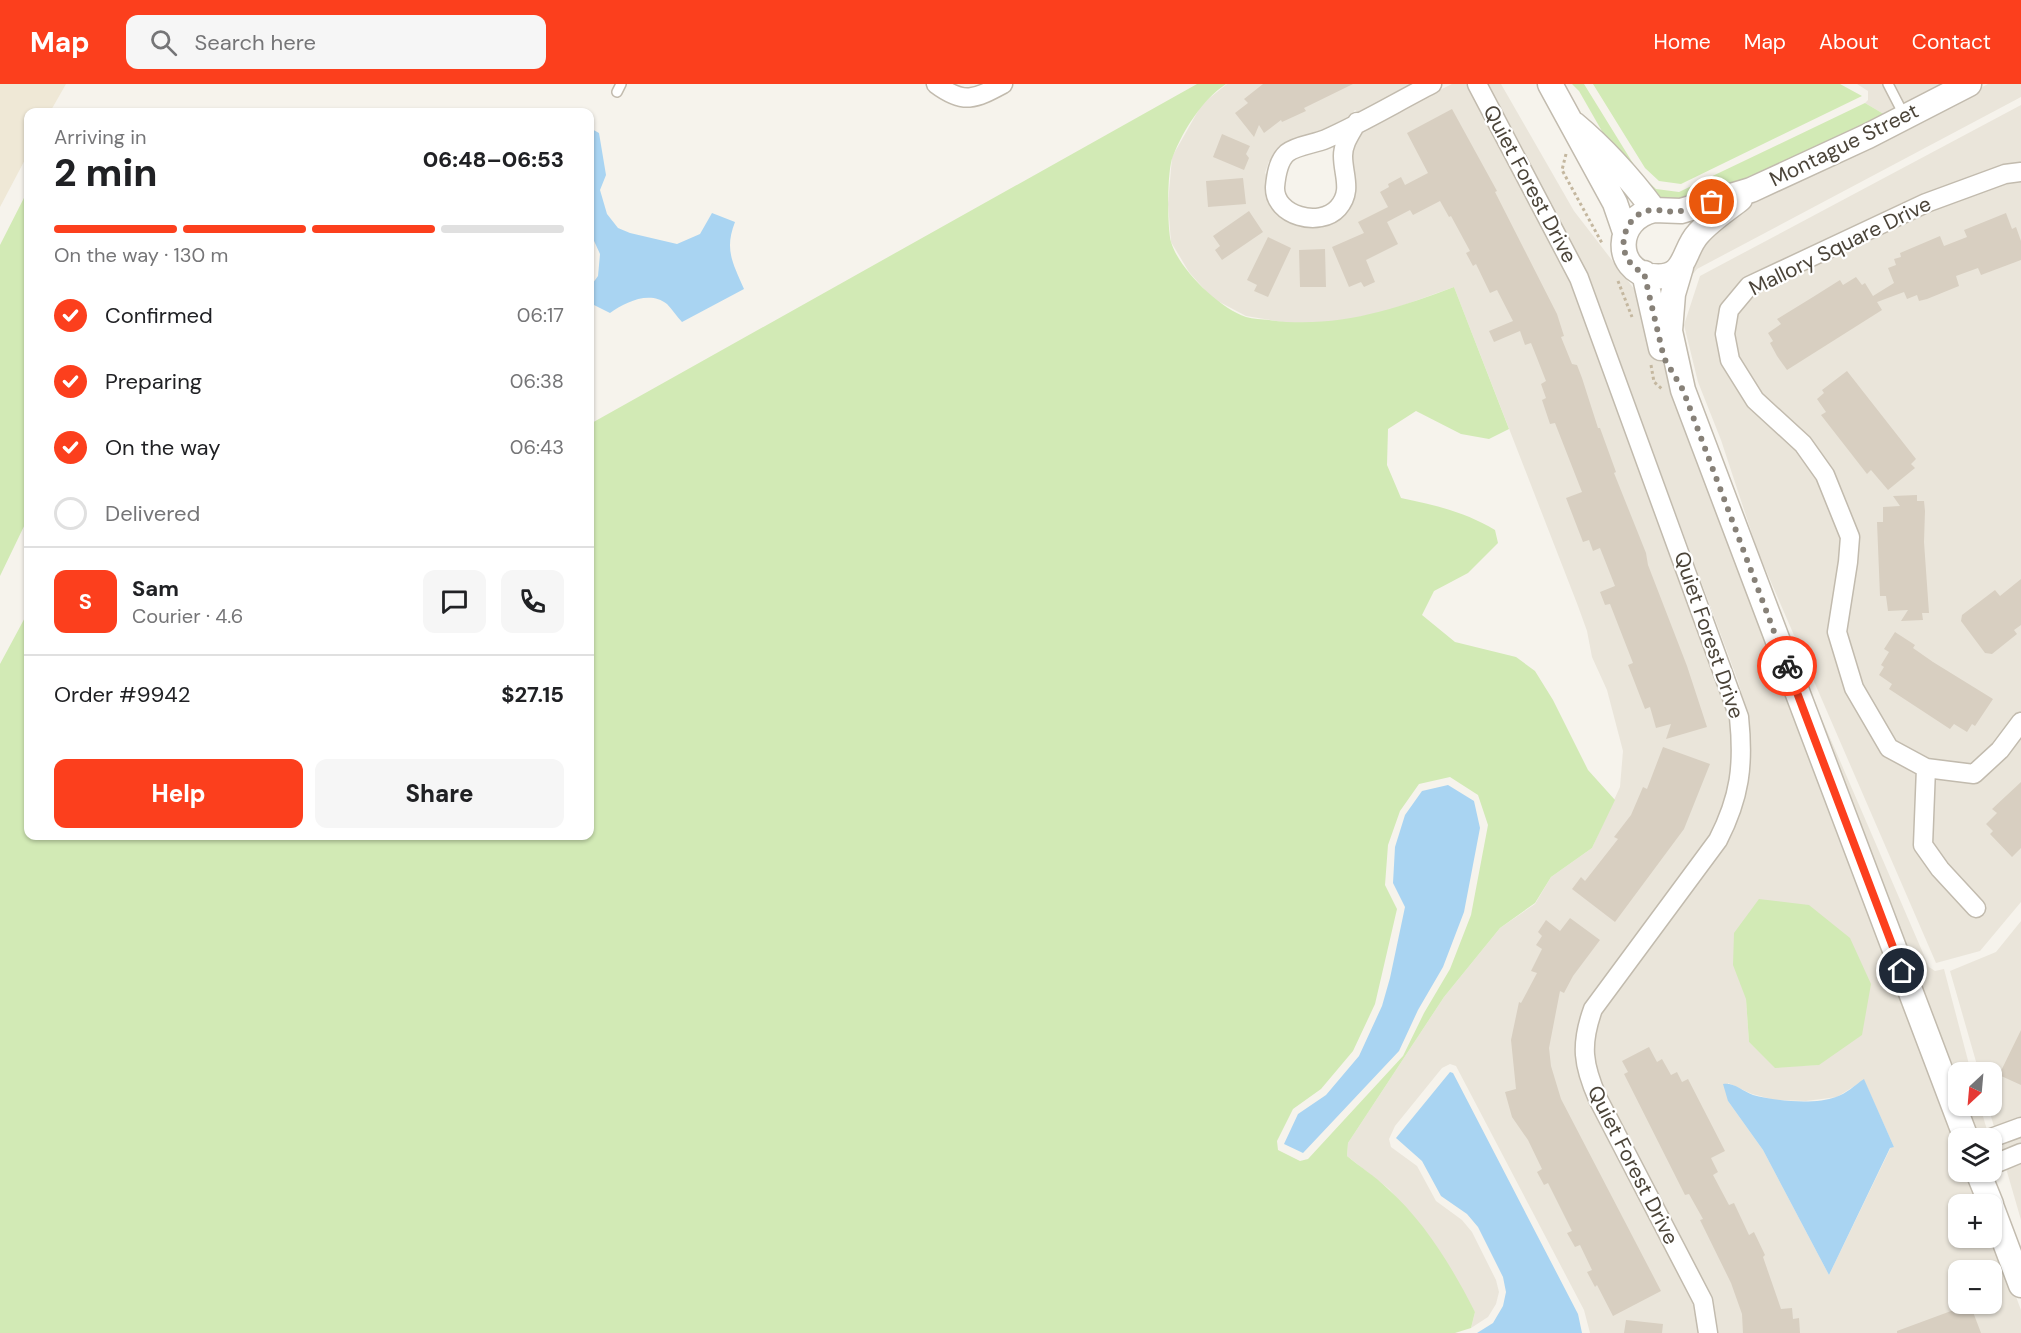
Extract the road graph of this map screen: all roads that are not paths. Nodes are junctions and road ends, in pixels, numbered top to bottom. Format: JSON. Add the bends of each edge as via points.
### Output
{"nodes":[{"id":1,"x":936,"y":84,"type":"edge"},
{"id":2,"x":1003,"y":84,"type":"edge"},
{"id":3,"x":1432,"y":84,"type":"edge"},
{"id":4,"x":1477,"y":84,"type":"edge"},
{"id":5,"x":1550,"y":84,"type":"edge"},
{"id":6,"x":1888,"y":84,"type":"edge"},
{"id":7,"x":1969,"y":84,"type":"edge"},
{"id":8,"x":1905,"y":117,"type":"junction"},
{"id":9,"x":1357,"y":122,"type":"junction"},
{"id":10,"x":1574,"y":124,"type":"junction"},
{"id":11,"x":2021,"y":172,"type":"edge"},
{"id":12,"x":1751,"y":190,"type":"junction"},
{"id":13,"x":1654,"y":210,"type":"junction"},
{"id":14,"x":1625,"y":232,"type":"junction"},
{"id":15,"x":1681,"y":267,"type":"junction"},
{"id":16,"x":1644,"y":273,"type":"junction"},
{"id":17,"x":1683,"y":390,"type":"junction"},
{"id":18,"x":2021,"y":722,"type":"edge"},
{"id":19,"x":1926,"y":768,"type":"junction"},
{"id":20,"x":1976,"y":908,"type":"dead end"},
{"id":21,"x":2021,"y":1127,"type":"edge"},
{"id":22,"x":1962,"y":1128,"type":"edge"},
{"id":23,"x":2002,"y":1134,"type":"edge"},
{"id":24,"x":2021,"y":1153,"type":"edge"},
{"id":25,"x":2002,"y":1161,"type":"edge"},
{"id":26,"x":2002,"y":1235,"type":"edge"},
{"id":27,"x":2021,"y":1285,"type":"edge"},
{"id":28,"x":1708,"y":1333,"type":"edge"}],
"edges":[{"from":1,"to":2,"type":"street","via":[[963,98],[975,98]]},
{"from":3,"to":9,"type":"street"},
{"from":4,"to":28,"type":"street","name":"Quiet Forest Drive","via":[[1579,278],[1739,717],[1743,749],[1740,784],[1732,812],[1700,867],[1593,1009],[1583,1055],[1598,1099],[1703,1301]]},
{"from":5,"to":10,"type":"street"},
{"from":6,"to":8,"type":"lane"},
{"from":7,"to":8,"type":"street","name":"Montague Street"},
{"from":8,"to":12,"type":"street","name":"Montague Street"},
{"from":9,"to":9,"type":"street","via":[[1287,153],[1277,170],[1275,190],[1285,209],[1303,218],[1322,218],[1338,209],[1347,192],[1343,155],[1346,141]]},
{"from":10,"to":13,"type":"street","via":[[1600,146]]},
{"from":10,"to":14,"type":"street","via":[[1615,203]]},
{"from":11,"to":19,"type":"street","name":"Mallory Square Drive","via":[[2005,174],[1926,203],[1749,286],[1729,310],[1725,334],[1730,360],[1755,400],[1803,444],[1825,475],[1850,537],[1837,632],[1854,688],[1889,748]]},
{"from":12,"to":13,"type":"street","name":"Montague Street","via":[[1681,212]]},
{"from":12,"to":15,"type":"street","name":"Montague Street","via":[[1699,233]]},
{"from":13,"to":14,"type":"street","via":[[1636,216]]},
{"from":14,"to":16,"type":"street","via":[[1625,254]]},
{"from":15,"to":16,"type":"street","via":[[1661,276]]},
{"from":15,"to":17,"type":"street","via":[[1673,294],[1670,331]]},
{"from":16,"to":17,"type":"street","via":[[1664,358]]},
{"from":17,"to":22,"type":"street"},
{"from":18,"to":19,"type":"street","name":"Mallory Square Drive","via":[[2000,750],[1974,774]]},
{"from":19,"to":20,"type":"street","via":[[1923,845],[1940,870]]},
{"from":21,"to":23,"type":"street"},
{"from":24,"to":25,"type":"street"},
{"from":26,"to":27,"type":"street"}]}
